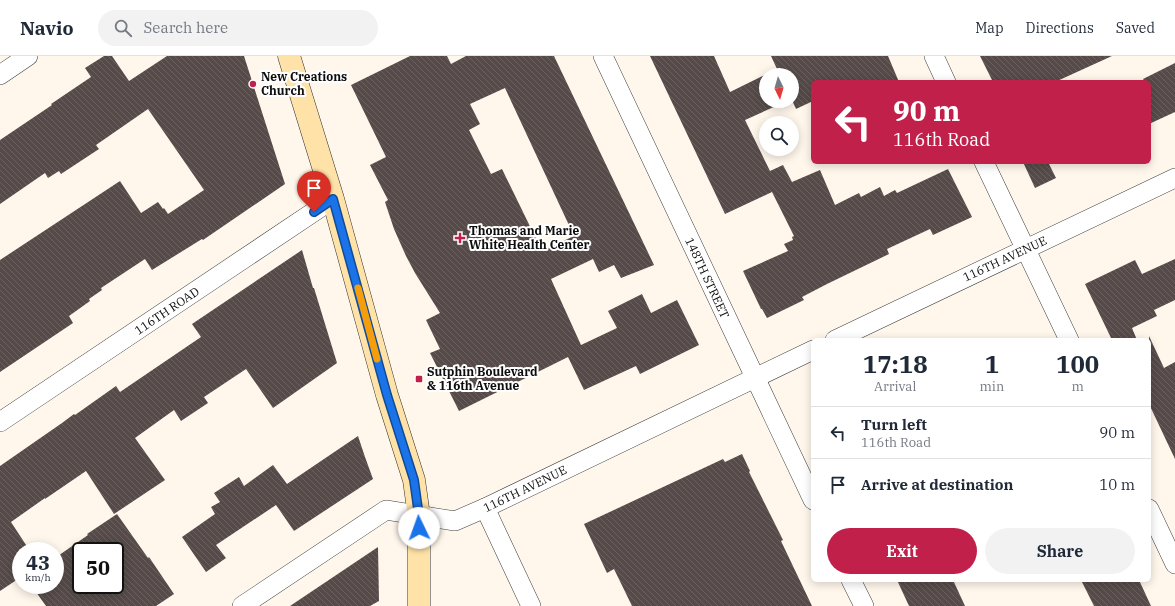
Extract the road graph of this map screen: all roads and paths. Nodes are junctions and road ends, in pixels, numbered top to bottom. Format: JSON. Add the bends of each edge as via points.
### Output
{"nodes":[{"id":1,"x":28,"y":56,"type":"edge"},
{"id":2,"x":288,"y":56,"type":"edge"},
{"id":3,"x":603,"y":56,"type":"edge"},
{"id":4,"x":934,"y":56,"type":"edge"},
{"id":5,"x":0,"y":75,"type":"edge"},
{"id":6,"x":945,"y":80,"type":"edge"},
{"id":7,"x":985,"y":164,"type":"edge"},
{"id":8,"x":1175,"y":178,"type":"edge"},
{"id":9,"x":333,"y":199,"type":"junction"},
{"id":10,"x":1026,"y":249,"type":"junction"},
{"id":11,"x":839,"y":338,"type":"edge"},
{"id":12,"x":1068,"y":338,"type":"edge"},
{"id":13,"x":811,"y":351,"type":"edge"},
{"id":14,"x":755,"y":378,"type":"junction"},
{"id":15,"x":0,"y":422,"type":"edge"},
{"id":16,"x":811,"y":496,"type":"edge"},
{"id":17,"x":485,"y":508,"type":"junction"},
{"id":18,"x":1151,"y":513,"type":"edge"},
{"id":19,"x":419,"y":516,"type":"junction"},
{"id":20,"x":1175,"y":564,"type":"edge"},
{"id":21,"x":852,"y":582,"type":"edge"},
{"id":22,"x":242,"y":606,"type":"edge"},
{"id":23,"x":419,"y":606,"type":"edge"},
{"id":24,"x":531,"y":606,"type":"edge"},
{"id":25,"x":864,"y":606,"type":"edge"}],
"edges":[{"from":1,"to":5,"type":"street"},
{"from":2,"to":9,"type":"main road"},
{"from":3,"to":14,"type":"street","name":"148TH STREET"},
{"from":4,"to":6,"type":"street"},
{"from":7,"to":10,"type":"street"},
{"from":8,"to":10,"type":"street","name":"116TH AVENUE"},
{"from":9,"to":15,"type":"street","name":"116TH ROAD"},
{"from":9,"to":19,"type":"main road","via":[[387,395],[414,480]]},
{"from":10,"to":11,"type":"street","name":"116TH AVENUE"},
{"from":10,"to":12,"type":"street"},
{"from":13,"to":14,"type":"street","name":"116TH AVENUE"},
{"from":14,"to":16,"type":"street","name":"148TH STREET"},
{"from":14,"to":17,"type":"street","name":"116TH AVENUE"},
{"from":17,"to":19,"type":"street","name":"116TH AVENUE","via":[[455,521]]},
{"from":17,"to":24,"type":"street"},
{"from":18,"to":20,"type":"street"},
{"from":19,"to":22,"type":"street","name":"116TH AVENUE","via":[[386,510]]},
{"from":19,"to":23,"type":"main road"},
{"from":21,"to":25,"type":"street"}]}
